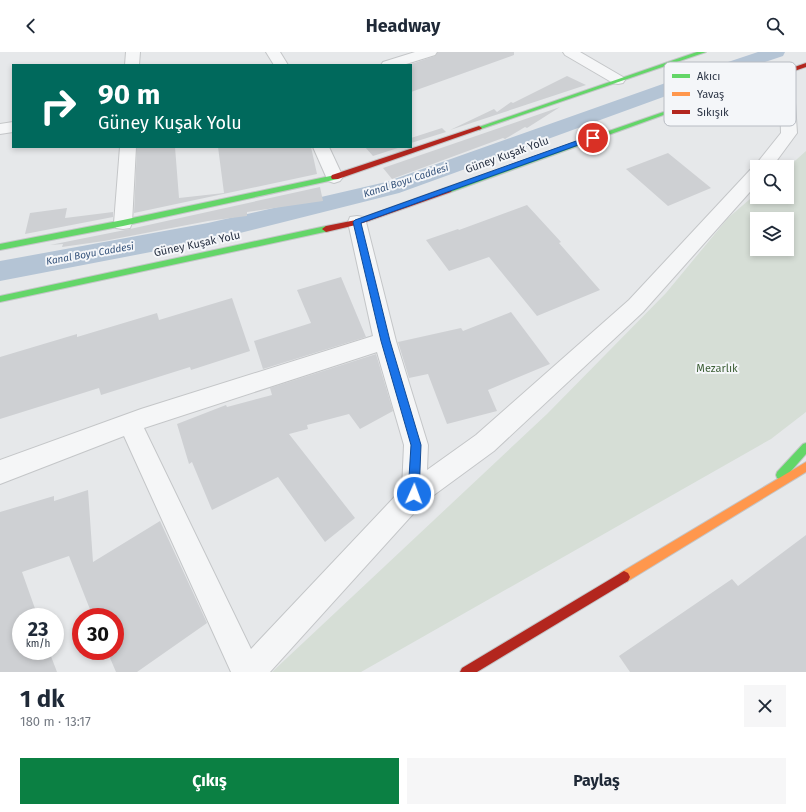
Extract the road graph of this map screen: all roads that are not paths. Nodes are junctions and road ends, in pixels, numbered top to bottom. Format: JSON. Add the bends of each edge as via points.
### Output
{"nodes":[{"id":1,"x":133,"y":52,"type":"edge"},
{"id":2,"x":273,"y":52,"type":"edge"},
{"id":3,"x":430,"y":52,"type":"edge"},
{"id":4,"x":570,"y":52,"type":"edge"},
{"id":5,"x":703,"y":52,"type":"edge"},
{"id":6,"x":673,"y":62,"type":"edge"},
{"id":7,"x":132,"y":64,"type":"edge"},
{"id":8,"x":280,"y":64,"type":"edge"},
{"id":9,"x":391,"y":64,"type":"edge"},
{"id":10,"x":664,"y":65,"type":"edge"},
{"id":11,"x":806,"y":65,"type":"edge"},
{"id":12,"x":796,"y":68,"type":"edge"},
{"id":13,"x":618,"y":80,"type":"junction"},
{"id":14,"x":664,"y":114,"type":"edge"},
{"id":15,"x":789,"y":126,"type":"edge"},
{"id":16,"x":12,"y":127,"type":"edge"},
{"id":17,"x":0,"y":129,"type":"edge"},
{"id":18,"x":128,"y":148,"type":"edge"},
{"id":19,"x":321,"y":148,"type":"edge"},
{"id":20,"x":768,"y":160,"type":"edge"},
{"id":21,"x":334,"y":177,"type":"junction"},
{"id":22,"x":750,"y":181,"type":"edge"},
{"id":23,"x":357,"y":222,"type":"junction"},
{"id":24,"x":123,"y":223,"type":"junction"},
{"id":25,"x":0,"y":247,"type":"edge"},
{"id":26,"x":0,"y":299,"type":"edge"},
{"id":27,"x":385,"y":341,"type":"junction"},
{"id":28,"x":130,"y":424,"type":"junction"},
{"id":29,"x":806,"y":447,"type":"edge"},
{"id":30,"x":806,"y":467,"type":"edge"},
{"id":31,"x":0,"y":472,"type":"edge"},
{"id":32,"x":768,"y":490,"type":"junction"},
{"id":33,"x":414,"y":494,"type":"junction"},
{"id":34,"x":246,"y":672,"type":"edge"},
{"id":35,"x":250,"y":672,"type":"edge"},
{"id":36,"x":466,"y":672,"type":"edge"}],
"edges":[{"from":1,"to":7,"type":"street"},
{"from":2,"to":8,"type":"street"},
{"from":3,"to":9,"type":"street"},
{"from":4,"to":13,"type":"street"},
{"from":5,"to":6,"type":"main road"},
{"from":10,"to":13,"type":"main road"},
{"from":11,"to":12,"type":"main road","name":"Güney Kuşak Yolu"},
{"from":13,"to":21,"type":"main road"},
{"from":14,"to":23,"type":"main road","name":"Güney Kuşak Yolu"},
{"from":15,"to":20,"type":"street","via":[[789,133]]},
{"from":16,"to":17,"type":"street"},
{"from":18,"to":24,"type":"street"},
{"from":19,"to":21,"type":"street"},
{"from":21,"to":24,"type":"main road"},
{"from":22,"to":33,"type":"street","via":[[636,306],[485,443]]},
{"from":23,"to":26,"type":"main road","name":"Güney Kuşak Yolu"},
{"from":23,"to":27,"type":"street"},
{"from":24,"to":25,"type":"main road"},
{"from":27,"to":28,"type":"street"},
{"from":27,"to":33,"type":"street","via":[[416,445]]},
{"from":28,"to":31,"type":"street"},
{"from":28,"to":34,"type":"street"},
{"from":29,"to":32,"type":"main road"},
{"from":30,"to":32,"type":"main road"},
{"from":32,"to":36,"type":"main road"},
{"from":33,"to":35,"type":"street"}]}
